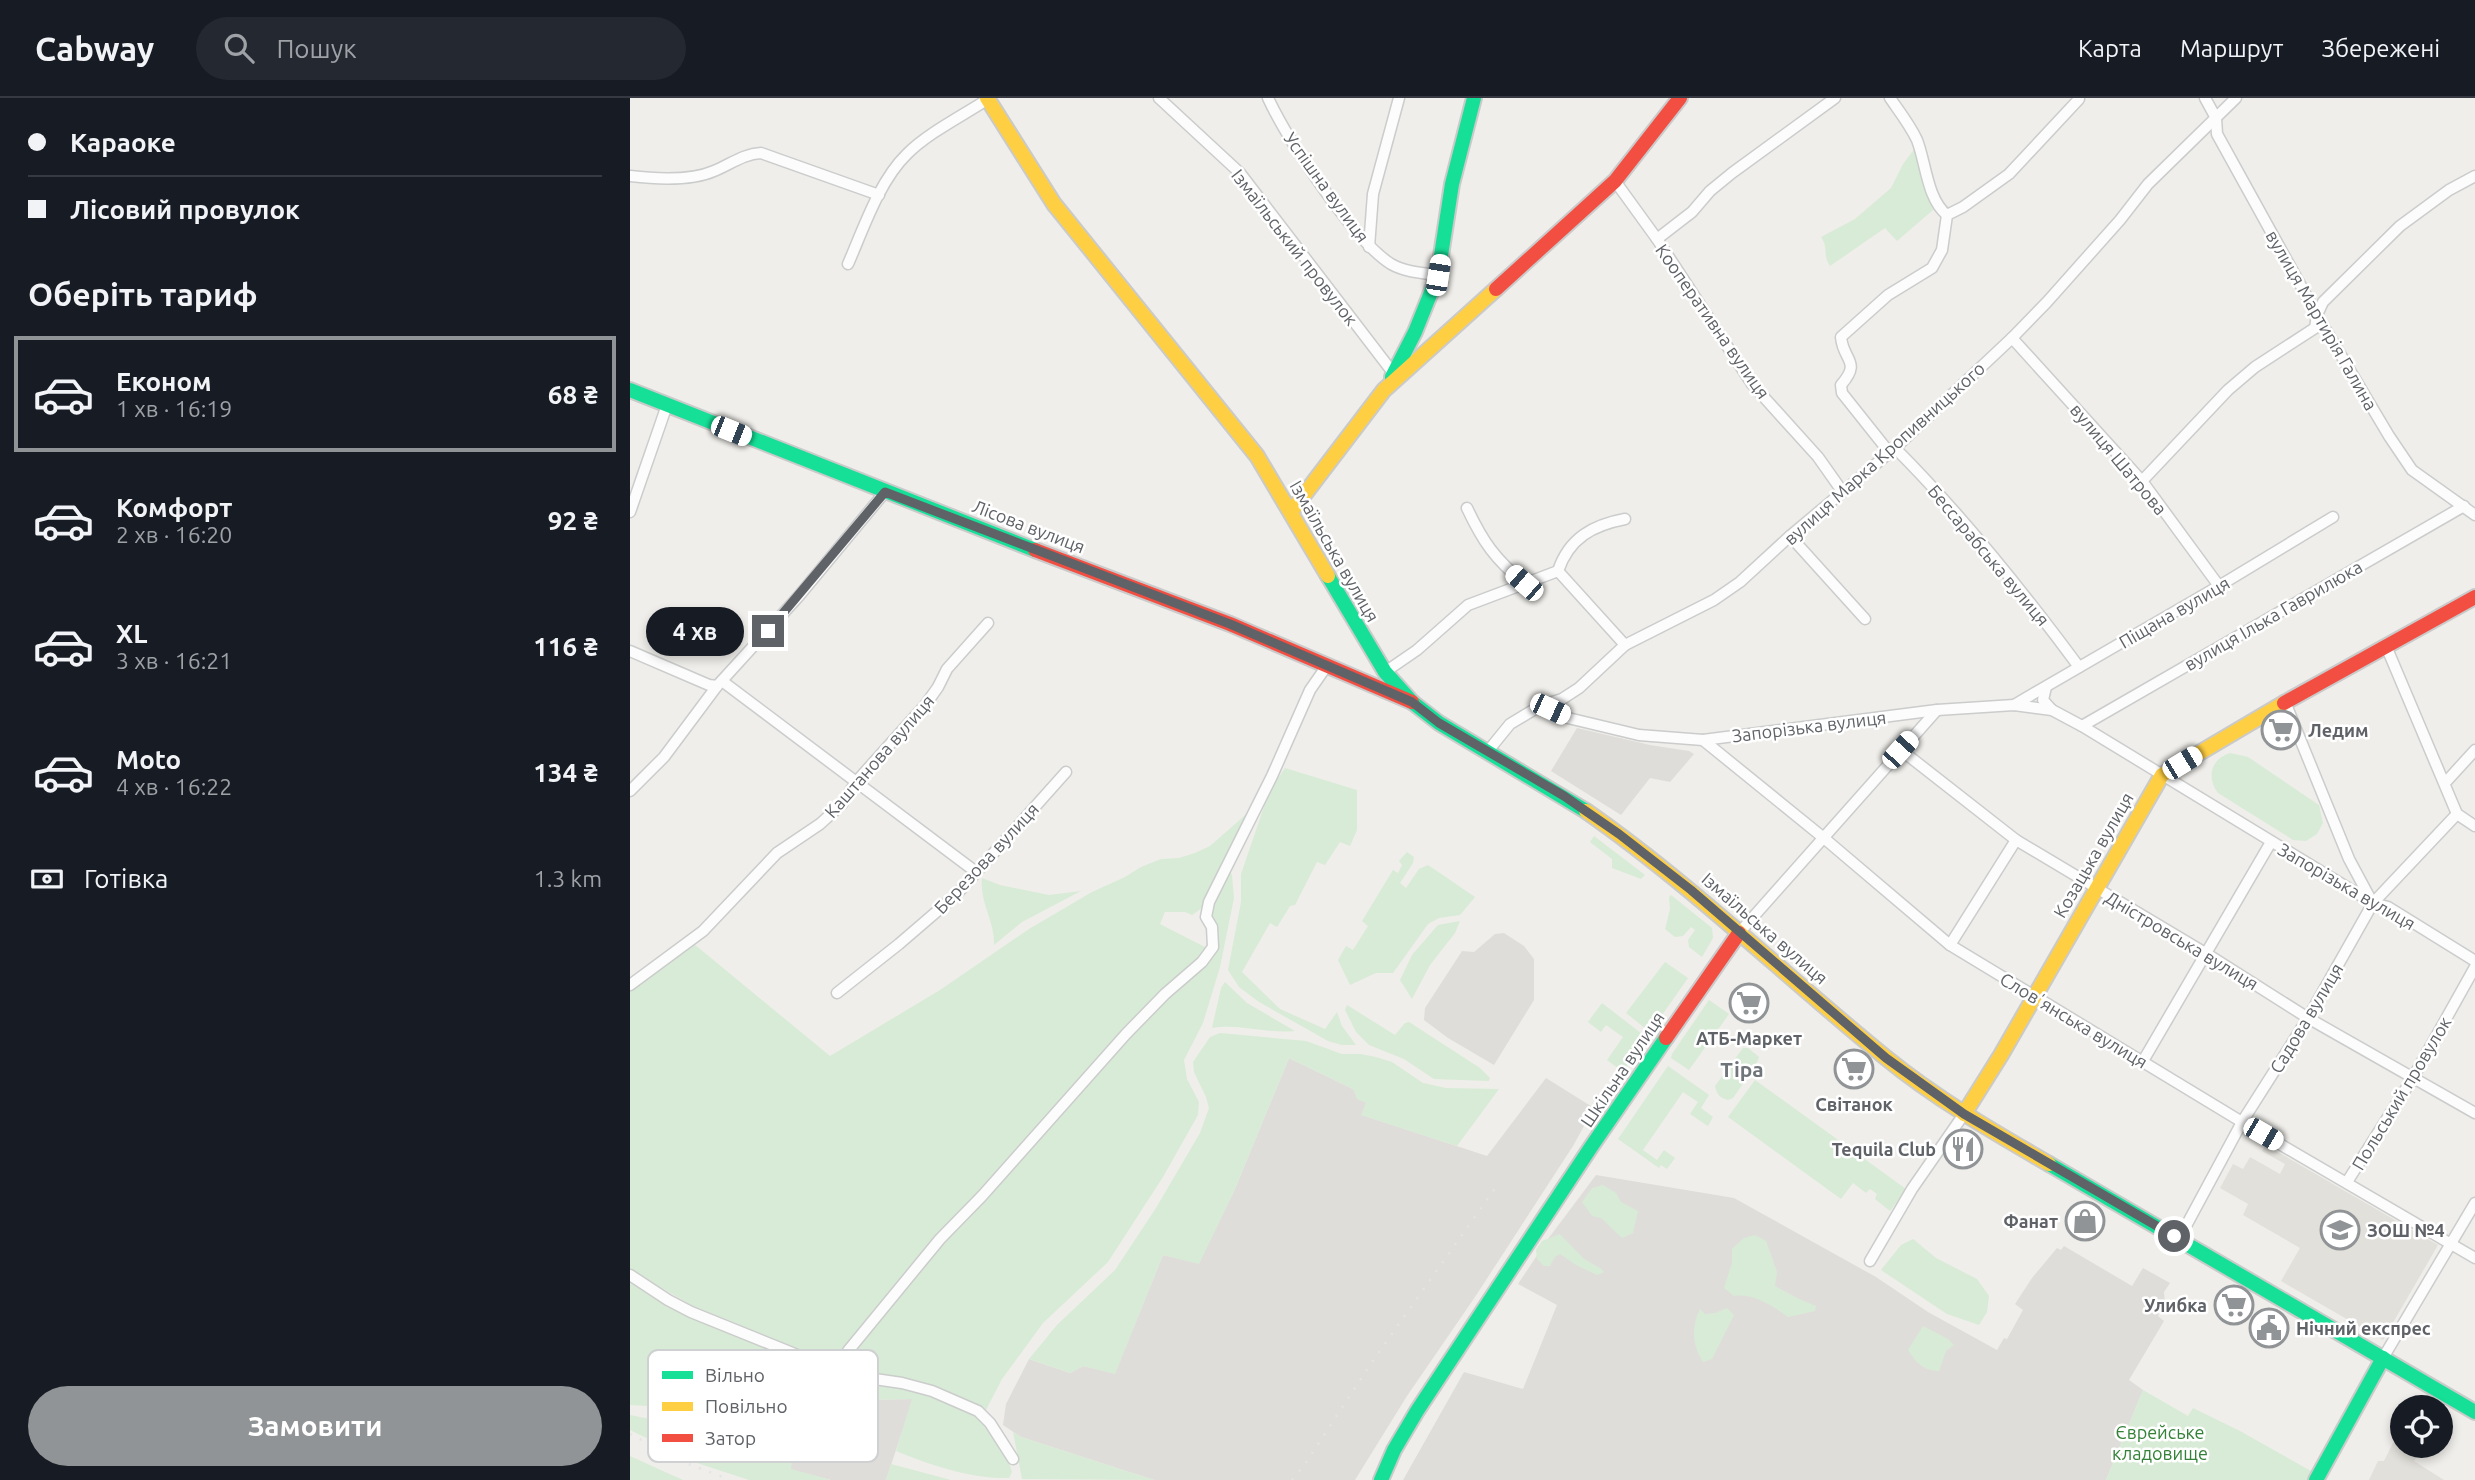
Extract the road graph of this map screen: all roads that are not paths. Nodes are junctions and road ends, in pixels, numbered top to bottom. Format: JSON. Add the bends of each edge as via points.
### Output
{"nodes":[{"id":1,"x":988,"y":98,"type":"edge"},
{"id":2,"x":1159,"y":98,"type":"edge"},
{"id":3,"x":1268,"y":98,"type":"edge"},
{"id":4,"x":1399,"y":98,"type":"edge"},
{"id":5,"x":1475,"y":98,"type":"edge"},
{"id":6,"x":1680,"y":98,"type":"edge"},
{"id":7,"x":1835,"y":98,"type":"edge"},
{"id":8,"x":1891,"y":98,"type":"edge"},
{"id":9,"x":2204,"y":98,"type":"edge"},
{"id":10,"x":2236,"y":98,"type":"edge"},
{"id":11,"x":2079,"y":99,"type":"edge"},
{"id":12,"x":2216,"y":118,"type":"junction"},
{"id":13,"x":630,"y":176,"type":"edge"},
{"id":14,"x":2475,"y":176,"type":"edge"},
{"id":15,"x":1615,"y":180,"type":"junction"},
{"id":16,"x":879,"y":195,"type":"junction"},
{"id":17,"x":1947,"y":215,"type":"junction"},
{"id":18,"x":1657,"y":239,"type":"junction"},
{"id":19,"x":1369,"y":247,"type":"junction"},
{"id":20,"x":848,"y":264,"type":"dead end"},
{"id":21,"x":1438,"y":275,"type":"junction"},
{"id":22,"x":2317,"y":315,"type":"junction"},
{"id":23,"x":2012,"y":338,"type":"junction"},
{"id":24,"x":1394,"y":374,"type":"junction"},
{"id":25,"x":630,"y":390,"type":"edge"},
{"id":26,"x":1384,"y":390,"type":"junction"},
{"id":27,"x":667,"y":405,"type":"junction"},
{"id":28,"x":1892,"y":450,"type":"junction"},
{"id":29,"x":2142,"y":481,"type":"junction"},
{"id":30,"x":1843,"y":491,"type":"junction"},
{"id":31,"x":885,"y":492,"type":"junction"},
{"id":32,"x":2464,"y":506,"type":"junction"},
{"id":33,"x":1467,"y":508,"type":"dead end"},
{"id":34,"x":630,"y":512,"type":"edge"},
{"id":35,"x":1291,"y":512,"type":"junction"},
{"id":36,"x":2475,"y":515,"type":"edge"},
{"id":37,"x":2333,"y":517,"type":"dead end"},
{"id":38,"x":1625,"y":519,"type":"dead end"},
{"id":39,"x":1790,"y":536,"type":"junction"},
{"id":40,"x":1558,"y":571,"type":"junction"},
{"id":41,"x":1524,"y":583,"type":"junction"},
{"id":42,"x":2219,"y":586,"type":"junction"},
{"id":43,"x":2475,"y":597,"type":"edge"},
{"id":44,"x":1865,"y":619,"type":"dead end"},
{"id":45,"x":988,"y":623,"type":"dead end"},
{"id":46,"x":1625,"y":645,"type":"junction"},
{"id":47,"x":2386,"y":646,"type":"junction"},
{"id":48,"x":630,"y":651,"type":"edge"},
{"id":49,"x":1326,"y":667,"type":"junction"},
{"id":50,"x":2079,"y":667,"type":"junction"},
{"id":51,"x":1385,"y":672,"type":"junction"},
{"id":52,"x":720,"y":683,"type":"junction"},
{"id":53,"x":2046,"y":687,"type":"junction"},
{"id":54,"x":1412,"y":702,"type":"junction"},
{"id":55,"x":2285,"y":702,"type":"junction"},
{"id":56,"x":2014,"y":705,"type":"junction"},
{"id":57,"x":1540,"y":706,"type":"junction"},
{"id":58,"x":1937,"y":710,"type":"junction"},
{"id":59,"x":2052,"y":710,"type":"junction"},
{"id":60,"x":2082,"y":726,"type":"junction"},
{"id":61,"x":1703,"y":740,"type":"junction"},
{"id":62,"x":1900,"y":750,"type":"junction"},
{"id":63,"x":2475,"y":750,"type":"edge"},
{"id":64,"x":1488,"y":751,"type":"junction"},
{"id":65,"x":1066,"y":772,"type":"dead end"},
{"id":66,"x":2162,"y":775,"type":"junction"},
{"id":67,"x":856,"y":782,"type":"junction"},
{"id":68,"x":2445,"y":783,"type":"junction"},
{"id":69,"x":630,"y":791,"type":"edge"},
{"id":70,"x":2457,"y":814,"type":"junction"},
{"id":71,"x":2475,"y":825,"type":"edge"},
{"id":72,"x":1825,"y":839,"type":"junction"},
{"id":73,"x":2016,"y":840,"type":"junction"},
{"id":74,"x":2271,"y":842,"type":"junction"},
{"id":75,"x":976,"y":872,"type":"junction"},
{"id":76,"x":2096,"y":887,"type":"junction"},
{"id":77,"x":2373,"y":903,"type":"junction"},
{"id":78,"x":1739,"y":933,"type":"junction"},
{"id":79,"x":1950,"y":945,"type":"junction"},
{"id":80,"x":2207,"y":954,"type":"junction"},
{"id":81,"x":2475,"y":961,"type":"edge"},
{"id":82,"x":2475,"y":967,"type":"edge"},
{"id":83,"x":630,"y":985,"type":"edge"},
{"id":84,"x":837,"y":993,"type":"dead end"},
{"id":85,"x":2036,"y":997,"type":"junction"},
{"id":86,"x":2308,"y":1017,"type":"junction"},
{"id":87,"x":2143,"y":1061,"type":"junction"},
{"id":88,"x":2414,"y":1076,"type":"junction"},
{"id":89,"x":2475,"y":1113,"type":"edge"},
{"id":90,"x":1964,"y":1114,"type":"junction"},
{"id":91,"x":2242,"y":1122,"type":"junction"},
{"id":92,"x":2347,"y":1182,"type":"junction"},
{"id":93,"x":2475,"y":1203,"type":"edge"},
{"id":94,"x":2179,"y":1238,"type":"junction"},
{"id":95,"x":2451,"y":1244,"type":"junction"},
{"id":96,"x":2475,"y":1258,"type":"edge"},
{"id":97,"x":1870,"y":1261,"type":"dead end"},
{"id":98,"x":630,"y":1275,"type":"edge"},
{"id":99,"x":787,"y":1350,"type":"edge"},
{"id":100,"x":849,"y":1350,"type":"edge"},
{"id":101,"x":2383,"y":1358,"type":"junction"},
{"id":102,"x":878,"y":1379,"type":"edge"},
{"id":103,"x":2475,"y":1412,"type":"edge"},
{"id":104,"x":1013,"y":1459,"type":"dead end"},
{"id":105,"x":1381,"y":1480,"type":"edge"},
{"id":106,"x":2315,"y":1480,"type":"edge"}],
"edges":[{"from":1,"to":16,"type":"street","via":[[908,153]]},
{"from":1,"to":35,"type":"main road","name":"Ізмаїльська вулиця","via":[[1054,204],[1257,456]]},
{"from":2,"to":24,"type":"street","name":"Ізмаїльський провулок","via":[[1240,173]]},
{"from":3,"to":19,"type":"street","name":"Успішна вулиця","via":[[1320,183]]},
{"from":4,"to":19,"type":"street","via":[[1373,194]]},
{"from":5,"to":21,"type":"main road","via":[[1452,184]]},
{"from":6,"to":15,"type":"main road"},
{"from":7,"to":18,"type":"street","via":[[1732,173]]},
{"from":8,"to":17,"type":"street","via":[[1915,135],[1934,199]]},
{"from":9,"to":12,"type":"street","name":"вулиця Мартирія Галина"},
{"from":10,"to":12,"type":"street","name":"вулиця Марка Кропивницького"},
{"from":11,"to":17,"type":"street","via":[[2009,174]]},
{"from":12,"to":22,"type":"street","name":"вулиця Мартирія Галина","via":[[2217,134]]},
{"from":12,"to":23,"type":"street","name":"вулиця Марка Кропивницького","via":[[2148,184],[2084,262]]},
{"from":13,"to":16,"type":"street","via":[[703,175],[761,153]]},
{"from":14,"to":22,"type":"street","via":[[2400,226],[2323,302]]},
{"from":15,"to":18,"type":"street","name":"Кооперативна вулиця"},
{"from":15,"to":26,"type":"main road"},
{"from":16,"to":20,"type":"street"},
{"from":17,"to":28,"type":"street","name":"Бессарабська вулиця","via":[[1942,250],[1932,268],[1888,295],[1841,337],[1852,369],[1841,384],[1842,393]]},
{"from":18,"to":30,"type":"street","name":"Кооперативна вулиця","via":[[1752,384]]},
{"from":19,"to":21,"type":"street","name":"Успішна вулиця","via":[[1408,271]]},
{"from":21,"to":24,"type":"main road"},
{"from":22,"to":29,"type":"street","via":[[2315,328],[2246,375]]},
{"from":22,"to":32,"type":"street","name":"вулиця Мартирія Галина","via":[[2412,470]]},
{"from":23,"to":28,"type":"street","name":"вулиця Марка Кропивницького"},
{"from":23,"to":29,"type":"street","name":"вулиця Шатрова"},
{"from":24,"to":26,"type":"main road"},
{"from":25,"to":27,"type":"main road","name":"Лісова вулиця"},
{"from":26,"to":35,"type":"main road"},
{"from":27,"to":31,"type":"main road","name":"Лісова вулиця"},
{"from":27,"to":34,"type":"street"},
{"from":28,"to":30,"type":"street","name":"вулиця Марка Кропивницького"},
{"from":28,"to":50,"type":"street","name":"Бессарабська вулиця","via":[[1942,495]]},
{"from":29,"to":42,"type":"street","name":"вулиця Шатрова"},
{"from":30,"to":39,"type":"street","name":"вулиця Марка Кропивницького"},
{"from":31,"to":49,"type":"main road","name":"Лісова вулиця","via":[[1230,624]]},
{"from":31,"to":52,"type":"street"},
{"from":32,"to":36,"type":"street","name":"вулиця Мартирія Галина"},
{"from":32,"to":60,"type":"street","name":"вулиця Ілька Гаврилюка"},
{"from":33,"to":41,"type":"street","via":[[1495,557]]},
{"from":35,"to":51,"type":"main road","name":"Ізмаїльська вулиця"},
{"from":37,"to":42,"type":"street","name":"Піщана вулиця"},
{"from":38,"to":40,"type":"street","via":[[1577,538]]},
{"from":39,"to":44,"type":"street"},
{"from":39,"to":46,"type":"street","name":"вулиця Марка Кропивницького","via":[[1714,600]]},
{"from":40,"to":41,"type":"street"},
{"from":40,"to":46,"type":"street"},
{"from":41,"to":51,"type":"street","via":[[1468,605]]},
{"from":42,"to":50,"type":"street","name":"Піщана вулиця"},
{"from":43,"to":47,"type":"main road","name":"Козацька вулиця"},
{"from":45,"to":67,"type":"street","name":"Каштанова вулиця","via":[[947,669],[926,704]]},
{"from":46,"to":57,"type":"street","name":"вулиця Марка Кропивницького","via":[[1579,688]]},
{"from":47,"to":55,"type":"main road","name":"Козацька вулиця"},
{"from":47,"to":68,"type":"street"},
{"from":48,"to":52,"type":"street","via":[[709,685]]},
{"from":49,"to":54,"type":"main road","name":"Лісова вулиця"},
{"from":49,"to":100,"type":"street","via":[[1310,690],[1209,902],[1206,917],[1212,927],[1213,947],[1107,1054],[940,1239]]},
{"from":50,"to":53,"type":"street","name":"Піщана вулиця"},
{"from":51,"to":54,"type":"main road","name":"Ізмаїльська вулиця"},
{"from":52,"to":67,"type":"street"},
{"from":52,"to":69,"type":"street","via":[[664,757]]},
{"from":53,"to":56,"type":"street","name":"Піщана вулиця"},
{"from":53,"to":59,"type":"street","via":[[2043,700]]},
{"from":54,"to":64,"type":"main road","name":"Ізмаїльська вулиця"},
{"from":55,"to":66,"type":"main road","name":"Козацька вулиця"},
{"from":55,"to":77,"type":"street","via":[[2349,859]]},
{"from":56,"to":58,"type":"street","name":"Запорізька вулиця"},
{"from":56,"to":59,"type":"street","name":"Запорізька вулиця"},
{"from":57,"to":61,"type":"street","name":"Запорізька вулиця","via":[[1568,718],[1639,735]]},
{"from":57,"to":64,"type":"street","name":"вулиця Марка Кропивницького","via":[[1510,724]]},
{"from":58,"to":61,"type":"street","name":"Запорізька вулиця"},
{"from":58,"to":62,"type":"street","name":"Шкільна вулиця"},
{"from":59,"to":60,"type":"street","name":"Запорізька вулиця"},
{"from":60,"to":66,"type":"street","name":"Запорізька вулиця"},
{"from":61,"to":72,"type":"street","name":"Словʼянська вулиця"},
{"from":62,"to":72,"type":"street","name":"Шкільна вулиця"},
{"from":62,"to":73,"type":"street","name":"Дністровська вулиця"},
{"from":63,"to":68,"type":"street"},
{"from":64,"to":78,"type":"main road","name":"Ізмаїльська вулиця","via":[[1619,834]]},
{"from":65,"to":75,"type":"street","name":"Березова вулиця"},
{"from":66,"to":74,"type":"street","name":"Запорізька вулиця"},
{"from":66,"to":76,"type":"main road","name":"Козацька вулиця"},
{"from":67,"to":75,"type":"street"},
{"from":67,"to":83,"type":"street","name":"Каштанова вулиця","via":[[842,804],[777,853],[703,931]]},
{"from":68,"to":70,"type":"street"},
{"from":70,"to":71,"type":"street"},
{"from":70,"to":77,"type":"street","name":"Садова вулиця"},
{"from":72,"to":78,"type":"street","name":"Шкільна вулиця"},
{"from":72,"to":79,"type":"street","name":"Словʼянська вулиця"},
{"from":73,"to":76,"type":"street","name":"Дністровська вулиця"},
{"from":73,"to":79,"type":"street"},
{"from":74,"to":77,"type":"street","name":"Запорізька вулиця"},
{"from":74,"to":80,"type":"street"},
{"from":75,"to":84,"type":"street","name":"Березова вулиця","via":[[947,903]]},
{"from":76,"to":80,"type":"street","name":"Дністровська вулиця"},
{"from":76,"to":85,"type":"main road","name":"Козацька вулиця"},
{"from":77,"to":81,"type":"street","name":"Запорізька вулиця","via":[[2388,907]]},
{"from":77,"to":86,"type":"street","name":"Садова вулиця"},
{"from":78,"to":90,"type":"main road","name":"Ізмаїльська вулиця","via":[[1886,1058]]},
{"from":78,"to":105,"type":"main road","name":"Шкільна вулиця","via":[[1417,1411]]},
{"from":79,"to":85,"type":"street","name":"Словʼянська вулиця"},
{"from":80,"to":86,"type":"street","name":"Дністровська вулиця"},
{"from":80,"to":87,"type":"street"},
{"from":82,"to":88,"type":"street","name":"Польський провулок"},
{"from":85,"to":87,"type":"street","name":"Словʼянська вулиця"},
{"from":85,"to":90,"type":"main road","name":"Козацька вулиця"},
{"from":86,"to":88,"type":"street","name":"Дністровська вулиця"},
{"from":86,"to":91,"type":"street","name":"Садова вулиця"},
{"from":87,"to":91,"type":"street","name":"Словʼянська вулиця"},
{"from":88,"to":89,"type":"street","name":"Дністровська вулиця"},
{"from":88,"to":92,"type":"street","name":"Польський провулок"},
{"from":90,"to":94,"type":"main road","name":"Ізмаїльська вулиця"},
{"from":90,"to":97,"type":"street","name":"Козацька вулиця"},
{"from":91,"to":92,"type":"street","name":"Словʼянська вулиця"},
{"from":91,"to":94,"type":"street","name":"Садова вулиця"},
{"from":92,"to":95,"type":"street","name":"Словʼянська вулиця"},
{"from":93,"to":95,"type":"street"},
{"from":94,"to":101,"type":"main road","name":"Ізмаїльська вулиця"},
{"from":95,"to":96,"type":"street","name":"Словʼянська вулиця"},
{"from":95,"to":101,"type":"street"},
{"from":98,"to":99,"type":"street","via":[[691,1312]]},
{"from":101,"to":103,"type":"main road","name":"Ізмаїльська вулиця"},
{"from":101,"to":106,"type":"main road"},
{"from":102,"to":104,"type":"street","via":[[932,1391],[978,1411]]}]}
